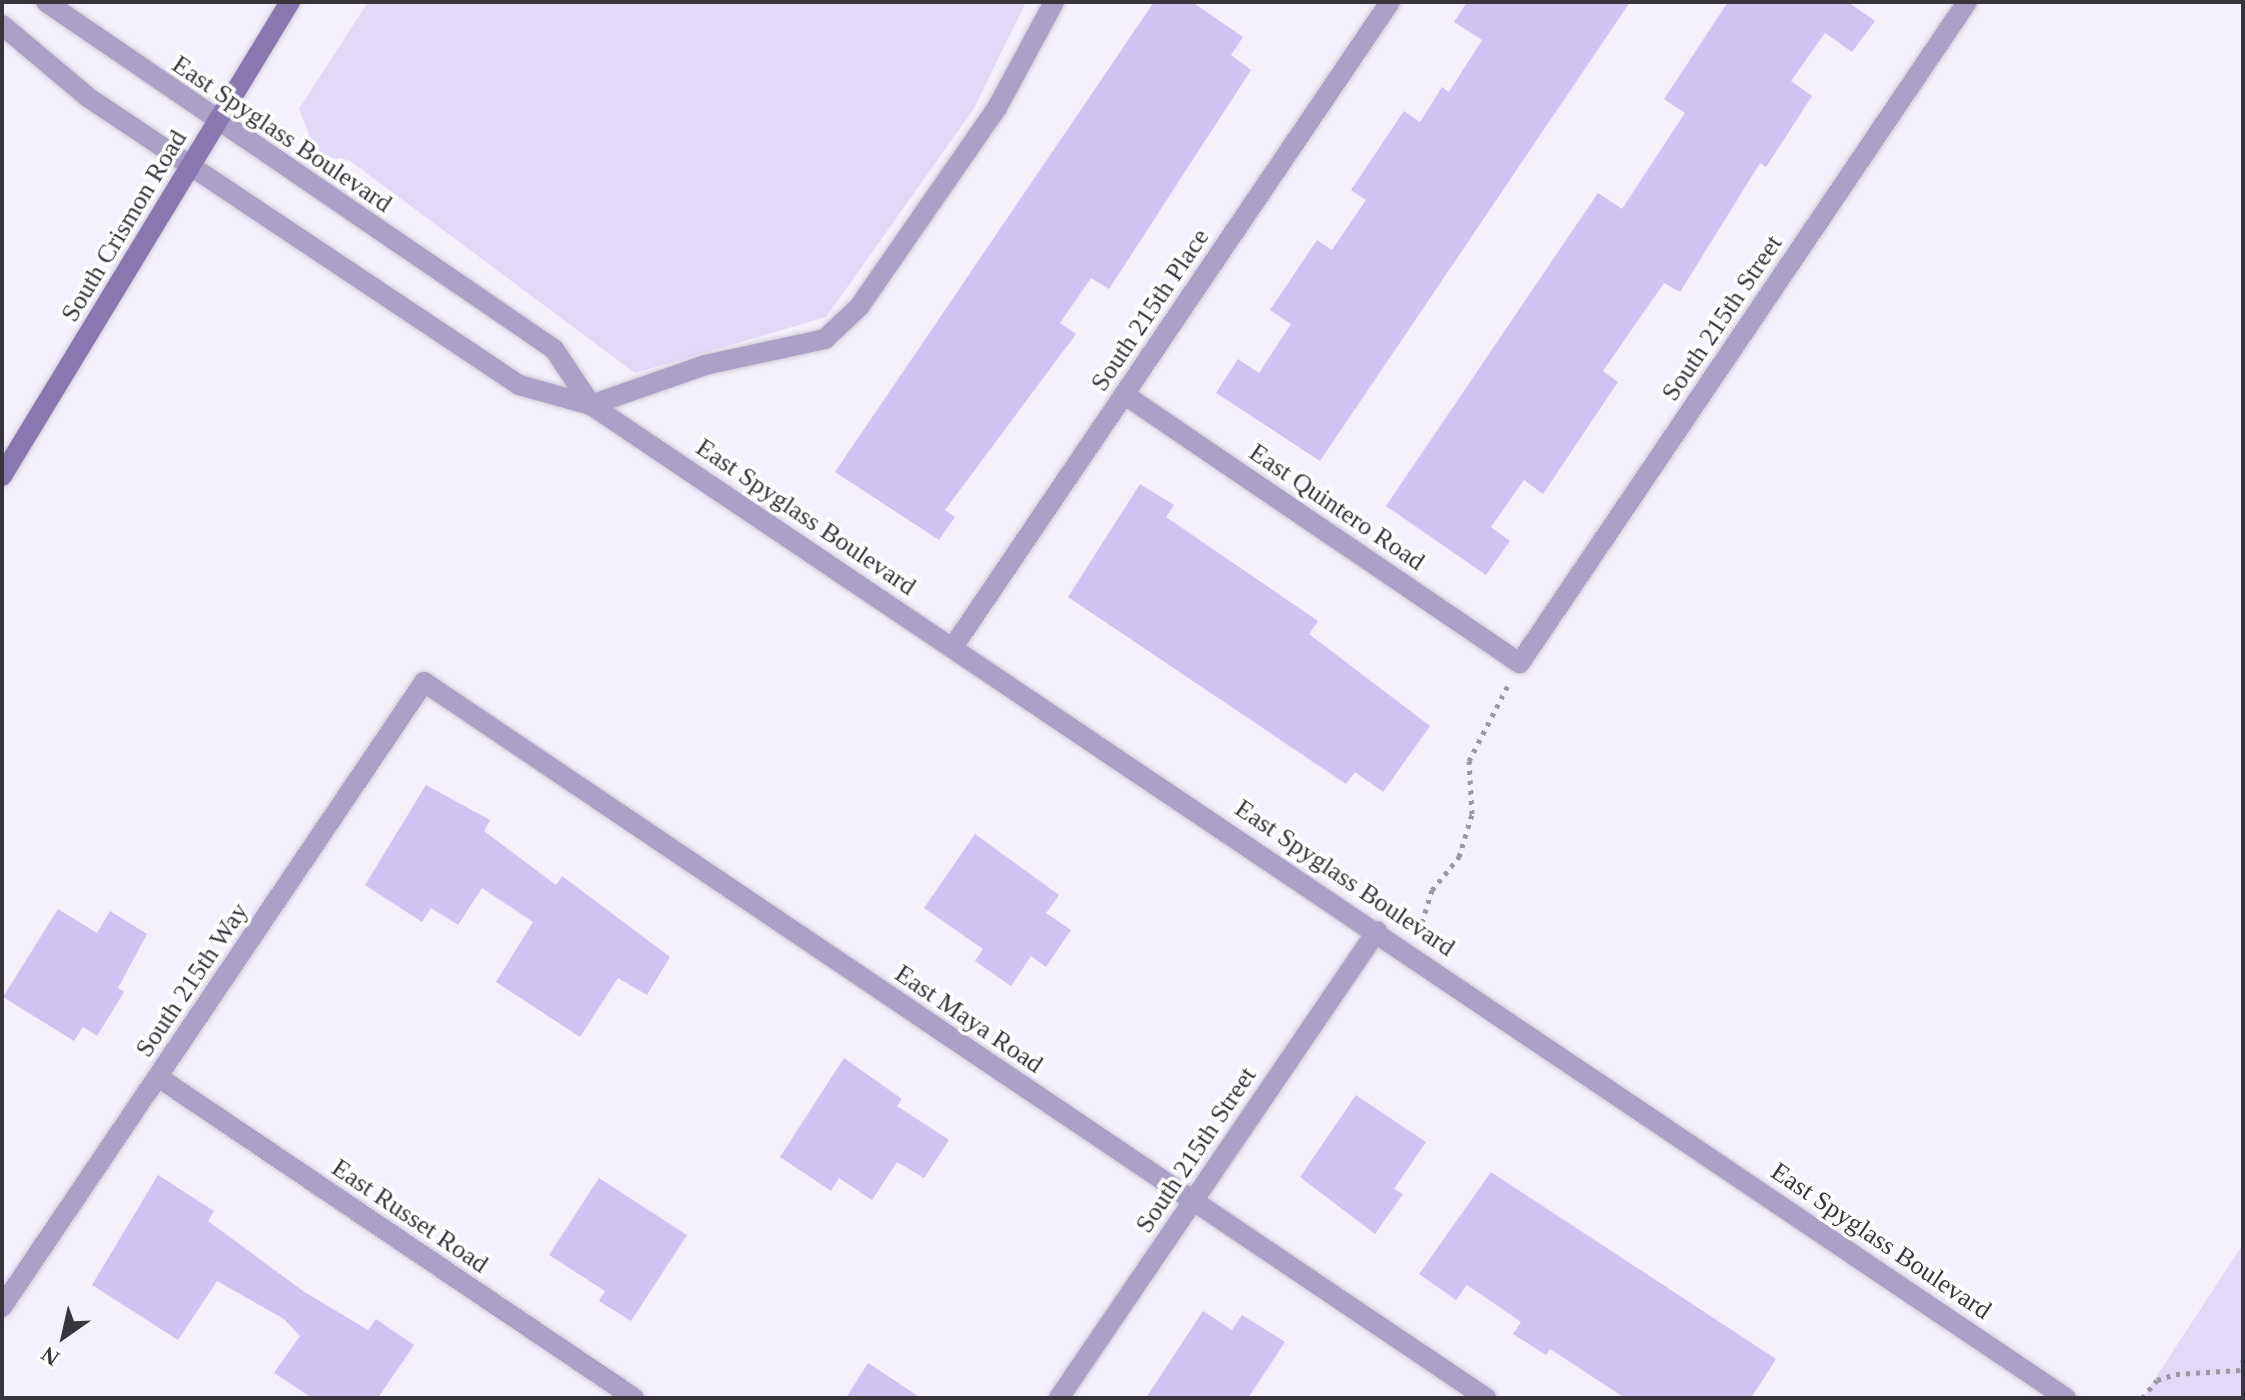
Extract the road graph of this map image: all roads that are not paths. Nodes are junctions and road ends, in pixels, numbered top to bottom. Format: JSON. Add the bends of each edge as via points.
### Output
{"nodes":[{"id":1,"x":46,"y":2,"type":"edge"},
{"id":2,"x":290,"y":2,"type":"edge"},
{"id":3,"x":1054,"y":2,"type":"edge"},
{"id":4,"x":1390,"y":2,"type":"edge"},
{"id":5,"x":1961,"y":4,"type":"edge"},
{"id":6,"x":2,"y":25,"type":"edge"},
{"id":7,"x":215,"y":122,"type":"junction"},
{"id":8,"x":190,"y":165,"type":"junction"},
{"id":9,"x":1125,"y":395,"type":"junction"},
{"id":10,"x":591,"y":405,"type":"junction"},
{"id":11,"x":2,"y":476,"type":"edge"},
{"id":12,"x":953,"y":647,"type":"junction"},
{"id":13,"x":1520,"y":663,"type":"joint"},
{"id":14,"x":424,"y":682,"type":"joint"},
{"id":15,"x":1377,"y":931,"type":"junction"},
{"id":16,"x":158,"y":1077,"type":"junction"},
{"id":17,"x":1192,"y":1201,"type":"junction"},
{"id":18,"x":2,"y":1307,"type":"edge"},
{"id":19,"x":634,"y":1398,"type":"edge"},
{"id":20,"x":1059,"y":1398,"type":"edge"},
{"id":21,"x":1486,"y":1398,"type":"edge"},
{"id":22,"x":2066,"y":1398,"type":"edge"}],
"edges":[{"from":1,"to":7,"type":"street","name":"East Spyglass Boulevard"},
{"from":2,"to":7,"type":"street","name":"South Crismon Road"},
{"from":3,"to":10,"type":"street","via":[[997,108],[859,307],[825,339],[705,365]]},
{"from":4,"to":9,"type":"street","name":"South 215th Place"},
{"from":5,"to":13,"type":"street","name":"South 215th Street"},
{"from":6,"to":8,"type":"street","name":"East Spyglass Boulevard","via":[[89,98]]},
{"from":7,"to":8,"type":"street","name":"South Crismon Road"},
{"from":7,"to":10,"type":"street","name":"East Spyglass Boulevard","via":[[554,349]]},
{"from":8,"to":10,"type":"street","name":"East Spyglass Boulevard","via":[[519,385]]},
{"from":8,"to":11,"type":"street","name":"South Crismon Road"},
{"from":9,"to":12,"type":"street","name":"South 215th Place"},
{"from":9,"to":13,"type":"street","name":"East Quintero Road"},
{"from":10,"to":12,"type":"street","name":"East Spyglass Boulevard"},
{"from":12,"to":15,"type":"street","name":"East Spyglass Boulevard"},
{"from":14,"to":16,"type":"street","name":"South 215th Way"},
{"from":14,"to":17,"type":"street","name":"East Maya Road"},
{"from":15,"to":17,"type":"street","name":"South 215th Street"},
{"from":15,"to":22,"type":"street","name":"East Spyglass Boulevard"},
{"from":16,"to":18,"type":"street","name":"South 215th Way"},
{"from":16,"to":19,"type":"street","name":"East Russet Road"},
{"from":17,"to":20,"type":"street","name":"South 215th Street"},
{"from":17,"to":21,"type":"street","name":"East Maya Road"}]}
